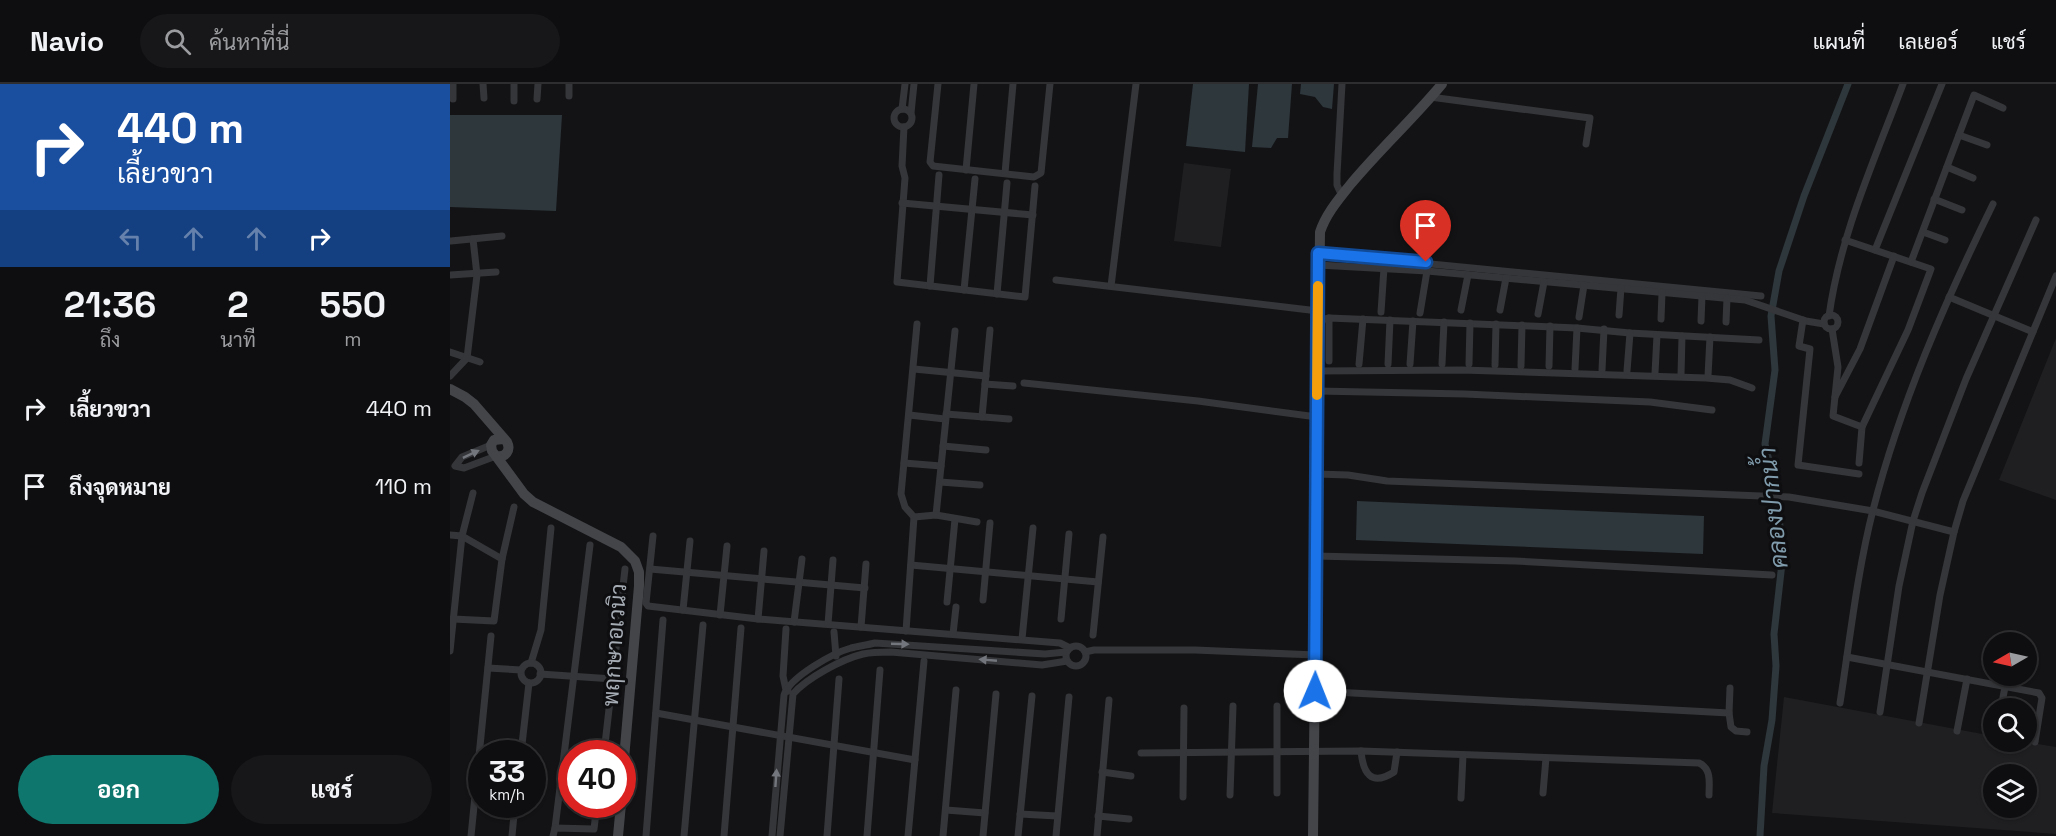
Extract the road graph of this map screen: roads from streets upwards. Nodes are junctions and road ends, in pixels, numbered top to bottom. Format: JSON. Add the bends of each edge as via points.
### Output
{"nodes":[{"id":1,"x":453,"y":84,"type":"edge"},
{"id":2,"x":483,"y":84,"type":"edge"},
{"id":3,"x":514,"y":84,"type":"edge"},
{"id":4,"x":538,"y":84,"type":"edge"},
{"id":5,"x":569,"y":84,"type":"edge"},
{"id":6,"x":905,"y":84,"type":"edge"},
{"id":7,"x":914,"y":84,"type":"edge"},
{"id":8,"x":938,"y":84,"type":"edge"},
{"id":9,"x":974,"y":84,"type":"edge"},
{"id":10,"x":1013,"y":84,"type":"edge"},
{"id":11,"x":1050,"y":84,"type":"edge"},
{"id":12,"x":1136,"y":84,"type":"edge"},
{"id":13,"x":1342,"y":84,"type":"edge"},
{"id":14,"x":1442,"y":84,"type":"edge"},
{"id":15,"x":1903,"y":84,"type":"edge"},
{"id":16,"x":1942,"y":84,"type":"edge"},
{"id":17,"x":569,"y":96,"type":"dead end"},
{"id":18,"x":1430,"y":97,"type":"junction"},
{"id":19,"x":484,"y":98,"type":"dead end"},
{"id":20,"x":453,"y":99,"type":"dead end"},
{"id":21,"x":537,"y":99,"type":"dead end"},
{"id":22,"x":514,"y":101,"type":"dead end"},
{"id":23,"x":2003,"y":108,"type":"dead end"},
{"id":24,"x":902,"y":109,"type":"junction"},
{"id":25,"x":911,"y":113,"type":"junction"},
{"id":26,"x":904,"y":127,"type":"junction"},
{"id":27,"x":1959,"y":135,"type":"junction"},
{"id":28,"x":1586,"y":144,"type":"dead end"},
{"id":29,"x":1986,"y":145,"type":"dead end"},
{"id":30,"x":1947,"y":167,"type":"junction"},
{"id":31,"x":966,"y":170,"type":"junction"},
{"id":32,"x":1005,"y":173,"type":"junction"},
{"id":33,"x":939,"y":175,"type":"dead end"},
{"id":34,"x":1973,"y":178,"type":"dead end"},
{"id":35,"x":975,"y":179,"type":"dead end"},
{"id":36,"x":1007,"y":183,"type":"dead end"},
{"id":37,"x":1035,"y":186,"type":"dead end"},
{"id":38,"x":1342,"y":196,"type":"junction"},
{"id":39,"x":1934,"y":200,"type":"junction"},
{"id":40,"x":902,"y":203,"type":"junction"},
{"id":41,"x":1993,"y":204,"type":"dead end"},
{"id":42,"x":936,"y":207,"type":"junction"},
{"id":43,"x":971,"y":210,"type":"junction"},
{"id":44,"x":1962,"y":210,"type":"dead end"},
{"id":45,"x":1005,"y":212,"type":"junction"},
{"id":46,"x":1033,"y":215,"type":"junction"},
{"id":47,"x":2036,"y":220,"type":"dead end"},
{"id":48,"x":1923,"y":232,"type":"junction"},
{"id":49,"x":502,"y":236,"type":"dead end"},
{"id":50,"x":473,"y":239,"type":"junction"},
{"id":51,"x":1845,"y":240,"type":"junction"},
{"id":52,"x":1945,"y":240,"type":"dead end"},
{"id":53,"x":451,"y":241,"type":"edge"},
{"id":54,"x":1875,"y":249,"type":"junction"},
{"id":55,"x":1318,"y":253,"type":"junction"},
{"id":56,"x":1894,"y":256,"type":"junction"},
{"id":57,"x":1911,"y":262,"type":"junction"},
{"id":58,"x":1318,"y":265,"type":"junction"},
{"id":59,"x":1384,"y":268,"type":"junction"},
{"id":60,"x":1427,"y":271,"type":"junction"},
{"id":61,"x":496,"y":272,"type":"dead end"},
{"id":62,"x":477,"y":273,"type":"junction"},
{"id":63,"x":450,"y":275,"type":"edge"},
{"id":64,"x":1468,"y":275,"type":"junction"},
{"id":65,"x":2056,"y":276,"type":"edge"},
{"id":66,"x":1506,"y":278,"type":"junction"},
{"id":67,"x":1056,"y":280,"type":"dead end"},
{"id":68,"x":1544,"y":282,"type":"junction"},
{"id":69,"x":1584,"y":285,"type":"junction"},
{"id":70,"x":930,"y":286,"type":"junction"},
{"id":71,"x":1111,"y":286,"type":"junction"},
{"id":72,"x":1621,"y":288,"type":"junction"},
{"id":73,"x":964,"y":290,"type":"junction"},
{"id":74,"x":1662,"y":293,"type":"junction"},
{"id":75,"x":997,"y":294,"type":"junction"},
{"id":76,"x":1702,"y":296,"type":"junction"},
{"id":77,"x":1761,"y":296,"type":"dead end"},
{"id":78,"x":1950,"y":297,"type":"junction"},
{"id":79,"x":1727,"y":298,"type":"junction"},
{"id":80,"x":1461,"y":310,"type":"dead end"},
{"id":81,"x":1500,"y":310,"type":"dead end"},
{"id":82,"x":1381,"y":312,"type":"dead end"},
{"id":83,"x":1420,"y":313,"type":"dead end"},
{"id":84,"x":1538,"y":314,"type":"dead end"},
{"id":85,"x":1993,"y":314,"type":"junction"},
{"id":86,"x":1619,"y":315,"type":"dead end"},
{"id":87,"x":1829,"y":316,"type":"junction"},
{"id":88,"x":1321,"y":317,"type":"junction"},
{"id":89,"x":1579,"y":317,"type":"dead end"},
{"id":90,"x":1363,"y":319,"type":"junction"},
{"id":91,"x":1661,"y":319,"type":"dead end"},
{"id":92,"x":1390,"y":320,"type":"junction"},
{"id":93,"x":1413,"y":321,"type":"junction"},
{"id":94,"x":1701,"y":321,"type":"dead end"},
{"id":95,"x":1805,"y":321,"type":"junction"},
{"id":96,"x":1444,"y":322,"type":"junction"},
{"id":97,"x":1726,"y":322,"type":"dead end"},
{"id":98,"x":1470,"y":323,"type":"junction"},
{"id":99,"x":917,"y":324,"type":"dead end"},
{"id":100,"x":1496,"y":324,"type":"junction"},
{"id":101,"x":1824,"y":324,"type":"junction"},
{"id":102,"x":1522,"y":325,"type":"junction"},
{"id":103,"x":1550,"y":326,"type":"junction"},
{"id":104,"x":1577,"y":328,"type":"junction"},
{"id":105,"x":1604,"y":329,"type":"junction"},
{"id":106,"x":1832,"y":329,"type":"junction"},
{"id":107,"x":990,"y":330,"type":"dead end"},
{"id":108,"x":954,"y":331,"type":"dead end"},
{"id":109,"x":2033,"y":332,"type":"junction"},
{"id":110,"x":1630,"y":333,"type":"junction"},
{"id":111,"x":1657,"y":335,"type":"junction"},
{"id":112,"x":1682,"y":336,"type":"junction"},
{"id":113,"x":1710,"y":338,"type":"junction"},
{"id":114,"x":1759,"y":340,"type":"dead end"},
{"id":115,"x":450,"y":352,"type":"edge"},
{"id":116,"x":467,"y":358,"type":"junction"},
{"id":117,"x":1329,"y":361,"type":"dead end"},
{"id":118,"x":480,"y":362,"type":"dead end"},
{"id":119,"x":1359,"y":364,"type":"dead end"},
{"id":120,"x":1388,"y":364,"type":"dead end"},
{"id":121,"x":1410,"y":364,"type":"dead end"},
{"id":122,"x":1442,"y":364,"type":"dead end"},
{"id":123,"x":1468,"y":364,"type":"dead end"},
{"id":124,"x":1495,"y":365,"type":"dead end"},
{"id":125,"x":1521,"y":366,"type":"dead end"},
{"id":126,"x":1549,"y":366,"type":"dead end"},
{"id":127,"x":914,"y":369,"type":"junction"},
{"id":128,"x":1575,"y":369,"type":"dead end"},
{"id":129,"x":1602,"y":370,"type":"dead end"},
{"id":130,"x":1318,"y":371,"type":"junction"},
{"id":131,"x":1628,"y":371,"type":"dead end"},
{"id":132,"x":950,"y":373,"type":"junction"},
{"id":133,"x":1655,"y":373,"type":"dead end"},
{"id":134,"x":1681,"y":375,"type":"dead end"},
{"id":135,"x":450,"y":376,"type":"edge"},
{"id":136,"x":1708,"y":376,"type":"dead end"},
{"id":137,"x":986,"y":380,"type":"junction"},
{"id":138,"x":1024,"y":383,"type":"dead end"},
{"id":139,"x":1013,"y":386,"type":"dead end"},
{"id":140,"x":1752,"y":388,"type":"dead end"},
{"id":141,"x":450,"y":389,"type":"edge"},
{"id":142,"x":1317,"y":391,"type":"junction"},
{"id":143,"x":1835,"y":397,"type":"junction"},
{"id":144,"x":1712,"y":410,"type":"dead end"},
{"id":145,"x":909,"y":415,"type":"junction"},
{"id":146,"x":946,"y":416,"type":"junction"},
{"id":147,"x":982,"y":417,"type":"junction"},
{"id":148,"x":1317,"y":417,"type":"junction"},
{"id":149,"x":1009,"y":419,"type":"dead end"},
{"id":150,"x":1862,"y":427,"type":"junction"},
{"id":151,"x":943,"y":446,"type":"junction"},
{"id":152,"x":498,"y":447,"type":"junction"},
{"id":153,"x":986,"y":450,"type":"dead end"},
{"id":154,"x":904,"y":463,"type":"junction"},
{"id":155,"x":1859,"y":463,"type":"dead end"},
{"id":156,"x":941,"y":466,"type":"junction"},
{"id":157,"x":453,"y":467,"type":"edge"},
{"id":158,"x":1317,"y":474,"type":"junction"},
{"id":159,"x":1859,"y":474,"type":"dead end"},
{"id":160,"x":940,"y":482,"type":"junction"},
{"id":161,"x":981,"y":485,"type":"dead end"},
{"id":162,"x":473,"y":493,"type":"dead end"},
{"id":163,"x":514,"y":507,"type":"dead end"},
{"id":164,"x":1873,"y":511,"type":"junction"},
{"id":165,"x":936,"y":515,"type":"junction"},
{"id":166,"x":914,"y":517,"type":"junction"},
{"id":167,"x":955,"y":519,"type":"junction"},
{"id":168,"x":1913,"y":521,"type":"junction"},
{"id":169,"x":977,"y":522,"type":"dead end"},
{"id":170,"x":990,"y":523,"type":"dead end"},
{"id":171,"x":551,"y":528,"type":"dead end"},
{"id":172,"x":1033,"y":528,"type":"dead end"},
{"id":173,"x":1954,"y":532,"type":"junction"},
{"id":174,"x":1069,"y":534,"type":"dead end"},
{"id":175,"x":450,"y":535,"type":"edge"},
{"id":176,"x":462,"y":536,"type":"junction"},
{"id":177,"x":654,"y":536,"type":"dead end"},
{"id":178,"x":1103,"y":537,"type":"dead end"},
{"id":179,"x":690,"y":541,"type":"dead end"},
{"id":180,"x":590,"y":545,"type":"dead end"},
{"id":181,"x":727,"y":546,"type":"dead end"},
{"id":182,"x":764,"y":551,"type":"dead end"},
{"id":183,"x":1316,"y":556,"type":"junction"},
{"id":184,"x":502,"y":559,"type":"junction"},
{"id":185,"x":802,"y":559,"type":"dead end"},
{"id":186,"x":833,"y":560,"type":"dead end"},
{"id":187,"x":866,"y":564,"type":"dead end"},
{"id":188,"x":911,"y":566,"type":"junction"},
{"id":189,"x":950,"y":568,"type":"junction"},
{"id":190,"x":625,"y":569,"type":"dead end"},
{"id":191,"x":650,"y":569,"type":"junction"},
{"id":192,"x":986,"y":571,"type":"junction"},
{"id":193,"x":686,"y":572,"type":"junction"},
{"id":194,"x":724,"y":575,"type":"junction"},
{"id":195,"x":1028,"y":575,"type":"junction"},
{"id":196,"x":1772,"y":575,"type":"dead end"},
{"id":197,"x":761,"y":578,"type":"junction"},
{"id":198,"x":1065,"y":578,"type":"junction"},
{"id":199,"x":799,"y":582,"type":"junction"},
{"id":200,"x":1098,"y":582,"type":"junction"},
{"id":201,"x":831,"y":585,"type":"junction"},
{"id":202,"x":865,"y":588,"type":"junction"},
{"id":203,"x":983,"y":600,"type":"dead end"},
{"id":204,"x":947,"y":602,"type":"dead end"},
{"id":205,"x":956,"y":607,"type":"dead end"},
{"id":206,"x":683,"y":610,"type":"junction"},
{"id":207,"x":720,"y":615,"type":"junction"},
{"id":208,"x":453,"y":619,"type":"junction"},
{"id":209,"x":758,"y":619,"type":"junction"},
{"id":210,"x":1060,"y":619,"type":"dead end"},
{"id":211,"x":663,"y":620,"type":"dead end"},
{"id":212,"x":794,"y":622,"type":"junction"},
{"id":213,"x":828,"y":624,"type":"junction"},
{"id":214,"x":703,"y":625,"type":"dead end"},
{"id":215,"x":861,"y":627,"type":"junction"},
{"id":216,"x":741,"y":628,"type":"dead end"},
{"id":217,"x":786,"y":629,"type":"dead end"},
{"id":218,"x":906,"y":631,"type":"junction"},
{"id":219,"x":834,"y":632,"type":"dead end"},
{"id":220,"x":953,"y":634,"type":"junction"},
{"id":221,"x":1093,"y":635,"type":"dead end"},
{"id":222,"x":491,"y":636,"type":"dead end"},
{"id":223,"x":1022,"y":639,"type":"junction"},
{"id":224,"x":935,"y":646,"type":"junction"},
{"id":225,"x":1068,"y":650,"type":"junction"},
{"id":226,"x":450,"y":651,"type":"edge"},
{"id":227,"x":1025,"y":652,"type":"junction"},
{"id":228,"x":1085,"y":652,"type":"junction"},
{"id":229,"x":835,"y":654,"type":"junction"},
{"id":230,"x":1315,"y":655,"type":"junction"},
{"id":231,"x":934,"y":656,"type":"junction"},
{"id":232,"x":1847,"y":657,"type":"junction"},
{"id":233,"x":924,"y":661,"type":"dead end"},
{"id":234,"x":1066,"y":661,"type":"junction"},
{"id":235,"x":531,"y":663,"type":"junction"},
{"id":236,"x":1024,"y":663,"type":"junction"},
{"id":237,"x":1888,"y":663,"type":"junction"},
{"id":238,"x":838,"y":664,"type":"junction"},
{"id":239,"x":488,"y":669,"type":"junction"},
{"id":240,"x":521,"y":670,"type":"junction"},
{"id":241,"x":880,"y":670,"type":"dead end"},
{"id":242,"x":1928,"y":672,"type":"junction"},
{"id":243,"x":540,"y":674,"type":"junction"},
{"id":244,"x":573,"y":676,"type":"junction"},
{"id":245,"x":613,"y":679,"type":"junction"},
{"id":246,"x":839,"y":679,"type":"dead end"},
{"id":247,"x":1967,"y":679,"type":"junction"},
{"id":248,"x":529,"y":683,"type":"junction"},
{"id":249,"x":2005,"y":687,"type":"junction"},
{"id":250,"x":1730,"y":688,"type":"dead end"},
{"id":251,"x":956,"y":690,"type":"dead end"},
{"id":252,"x":1315,"y":691,"type":"junction"},
{"id":253,"x":790,"y":692,"type":"junction"},
{"id":254,"x":996,"y":694,"type":"dead end"},
{"id":255,"x":1032,"y":696,"type":"dead end"},
{"id":256,"x":1069,"y":697,"type":"dead end"},
{"id":257,"x":2003,"y":698,"type":"edge"},
{"id":258,"x":1109,"y":700,"type":"dead end"},
{"id":259,"x":1840,"y":703,"type":"dead end"},
{"id":260,"x":1233,"y":706,"type":"dead end"},
{"id":261,"x":1277,"y":706,"type":"dead end"},
{"id":262,"x":1184,"y":708,"type":"dead end"},
{"id":263,"x":1880,"y":712,"type":"dead end"},
{"id":264,"x":656,"y":713,"type":"junction"},
{"id":265,"x":1729,"y":713,"type":"junction"},
{"id":266,"x":695,"y":720,"type":"junction"},
{"id":267,"x":1919,"y":723,"type":"dead end"},
{"id":268,"x":733,"y":727,"type":"junction"},
{"id":269,"x":1957,"y":730,"type":"dead end"},
{"id":270,"x":1747,"y":732,"type":"dead end"},
{"id":271,"x":2037,"y":732,"type":"edge"},
{"id":272,"x":780,"y":735,"type":"junction"},
{"id":273,"x":790,"y":737,"type":"junction"},
{"id":274,"x":522,"y":740,"type":"edge"},
{"id":275,"x":606,"y":740,"type":"edge"},
{"id":276,"x":626,"y":740,"type":"edge"},
{"id":277,"x":833,"y":745,"type":"junction"},
{"id":278,"x":1277,"y":750,"type":"junction"},
{"id":279,"x":1232,"y":751,"type":"junction"},
{"id":280,"x":1361,"y":751,"type":"junction"},
{"id":281,"x":873,"y":752,"type":"junction"},
{"id":282,"x":1183,"y":752,"type":"junction"},
{"id":283,"x":1314,"y":752,"type":"junction"},
{"id":284,"x":1397,"y":752,"type":"junction"},
{"id":285,"x":1142,"y":753,"type":"dead end"},
{"id":286,"x":1463,"y":755,"type":"junction"},
{"id":287,"x":1546,"y":758,"type":"junction"},
{"id":288,"x":915,"y":760,"type":"junction"},
{"id":289,"x":1102,"y":772,"type":"junction"},
{"id":290,"x":1131,"y":776,"type":"dead end"},
{"id":291,"x":1277,"y":793,"type":"dead end"},
{"id":292,"x":1543,"y":794,"type":"dead end"},
{"id":293,"x":1230,"y":795,"type":"dead end"},
{"id":294,"x":1709,"y":795,"type":"dead end"},
{"id":295,"x":1183,"y":797,"type":"dead end"},
{"id":296,"x":1461,"y":798,"type":"dead end"},
{"id":297,"x":946,"y":810,"type":"junction"},
{"id":298,"x":985,"y":813,"type":"junction"},
{"id":299,"x":1020,"y":814,"type":"junction"},
{"id":300,"x":1058,"y":816,"type":"junction"},
{"id":301,"x":1098,"y":816,"type":"junction"},
{"id":302,"x":514,"y":818,"type":"edge"},
{"id":303,"x":595,"y":818,"type":"edge"},
{"id":304,"x":620,"y":818,"type":"edge"},
{"id":305,"x":1130,"y":819,"type":"dead end"},
{"id":306,"x":555,"y":828,"type":"junction"},
{"id":307,"x":471,"y":836,"type":"edge"},
{"id":308,"x":512,"y":836,"type":"edge"},
{"id":309,"x":553,"y":836,"type":"edge"},
{"id":310,"x":618,"y":836,"type":"edge"},
{"id":311,"x":646,"y":836,"type":"edge"},
{"id":312,"x":684,"y":836,"type":"edge"},
{"id":313,"x":724,"y":836,"type":"edge"},
{"id":314,"x":772,"y":836,"type":"edge"},
{"id":315,"x":780,"y":836,"type":"edge"},
{"id":316,"x":827,"y":836,"type":"edge"},
{"id":317,"x":867,"y":836,"type":"edge"},
{"id":318,"x":908,"y":836,"type":"edge"},
{"id":319,"x":943,"y":836,"type":"edge"},
{"id":320,"x":983,"y":836,"type":"edge"},
{"id":321,"x":1018,"y":836,"type":"edge"},
{"id":322,"x":1056,"y":836,"type":"edge"},
{"id":323,"x":1097,"y":836,"type":"edge"},
{"id":324,"x":1313,"y":836,"type":"edge"}],
"edges":[{"from":1,"to":20,"type":"street"},
{"from":2,"to":19,"type":"street"},
{"from":3,"to":22,"type":"street"},
{"from":4,"to":21,"type":"street"},
{"from":5,"to":17,"type":"street"},
{"from":6,"to":24,"type":"street"},
{"from":7,"to":25,"type":"street"},
{"from":8,"to":31,"type":"street","via":[[930,163]]},
{"from":9,"to":31,"type":"street"},
{"from":10,"to":32,"type":"street"},
{"from":11,"to":32,"type":"street","via":[[1041,173],[1034,177]]},
{"from":12,"to":71,"type":"street"},
{"from":13,"to":38,"type":"street","via":[[1337,185]]},
{"from":14,"to":18,"type":"street"},
{"from":15,"to":51,"type":"street"},
{"from":16,"to":54,"type":"street"},
{"from":18,"to":28,"type":"street","via":[[1590,118]]},
{"from":18,"to":38,"type":"street"},
{"from":23,"to":27,"type":"street","via":[[1974,95]]},
{"from":24,"to":25,"type":"street"},
{"from":24,"to":26,"type":"street","via":[[894,120]]},
{"from":25,"to":26,"type":"street","via":[[912,122]]},
{"from":26,"to":40,"type":"street"},
{"from":27,"to":29,"type":"street"},
{"from":27,"to":30,"type":"street"},
{"from":30,"to":34,"type":"street"},
{"from":30,"to":39,"type":"street"},
{"from":31,"to":32,"type":"street"},
{"from":33,"to":42,"type":"street"},
{"from":35,"to":43,"type":"street"},
{"from":36,"to":45,"type":"street"},
{"from":37,"to":46,"type":"street"},
{"from":38,"to":55,"type":"street","via":[[1323,221]]},
{"from":39,"to":44,"type":"street"},
{"from":39,"to":48,"type":"street"},
{"from":40,"to":42,"type":"street"},
{"from":40,"to":70,"type":"street","via":[[897,282]]},
{"from":41,"to":78,"type":"street"},
{"from":42,"to":43,"type":"street"},
{"from":42,"to":70,"type":"street"},
{"from":43,"to":45,"type":"street"},
{"from":43,"to":73,"type":"street"},
{"from":45,"to":46,"type":"street"},
{"from":45,"to":75,"type":"street"},
{"from":46,"to":75,"type":"street","via":[[1025,297]]},
{"from":47,"to":85,"type":"street"},
{"from":48,"to":52,"type":"street"},
{"from":48,"to":57,"type":"street"},
{"from":49,"to":50,"type":"street"},
{"from":50,"to":53,"type":"street"},
{"from":50,"to":62,"type":"street"},
{"from":51,"to":54,"type":"street"},
{"from":51,"to":87,"type":"street"},
{"from":54,"to":56,"type":"street"},
{"from":55,"to":58,"type":"street"},
{"from":55,"to":77,"type":"street"},
{"from":56,"to":57,"type":"street"},
{"from":56,"to":143,"type":"street","via":[[1860,349]]},
{"from":57,"to":150,"type":"street","via":[[1930,269],[1908,330]]},
{"from":58,"to":59,"type":"street"},
{"from":58,"to":88,"type":"street"},
{"from":59,"to":60,"type":"street"},
{"from":59,"to":82,"type":"street"},
{"from":60,"to":64,"type":"street"},
{"from":60,"to":83,"type":"street"},
{"from":61,"to":62,"type":"street"},
{"from":62,"to":63,"type":"street"},
{"from":62,"to":116,"type":"street"},
{"from":64,"to":66,"type":"street"},
{"from":64,"to":80,"type":"street"},
{"from":65,"to":109,"type":"street"},
{"from":66,"to":68,"type":"street"},
{"from":66,"to":81,"type":"street"},
{"from":67,"to":71,"type":"street"},
{"from":68,"to":69,"type":"street"},
{"from":68,"to":84,"type":"street"},
{"from":69,"to":72,"type":"street"},
{"from":69,"to":89,"type":"street"},
{"from":70,"to":73,"type":"street"},
{"from":71,"to":88,"type":"street"},
{"from":72,"to":74,"type":"street"},
{"from":72,"to":86,"type":"street"},
{"from":73,"to":75,"type":"street"},
{"from":74,"to":76,"type":"street"},
{"from":74,"to":91,"type":"street"},
{"from":76,"to":79,"type":"street"},
{"from":76,"to":94,"type":"street"},
{"from":78,"to":85,"type":"street"},
{"from":78,"to":164,"type":"street","via":[[1896,433]]},
{"from":79,"to":95,"type":"street","via":[[1745,300]]},
{"from":79,"to":97,"type":"street"},
{"from":85,"to":109,"type":"street"},
{"from":85,"to":168,"type":"street"},
{"from":87,"to":101,"type":"street"},
{"from":87,"to":106,"type":"street","via":[[1838,321]]},
{"from":88,"to":90,"type":"street"},
{"from":88,"to":117,"type":"street"},
{"from":88,"to":130,"type":"street"},
{"from":90,"to":92,"type":"street"},
{"from":90,"to":119,"type":"street"},
{"from":92,"to":93,"type":"street"},
{"from":92,"to":120,"type":"street"},
{"from":93,"to":96,"type":"street"},
{"from":93,"to":121,"type":"street"},
{"from":95,"to":101,"type":"street"},
{"from":95,"to":159,"type":"street","via":[[1799,346],[1810,349],[1798,465]]},
{"from":96,"to":98,"type":"street"},
{"from":96,"to":122,"type":"street"},
{"from":98,"to":100,"type":"street"},
{"from":98,"to":123,"type":"street"},
{"from":99,"to":127,"type":"street"},
{"from":100,"to":102,"type":"street"},
{"from":100,"to":124,"type":"street"},
{"from":101,"to":106,"type":"street"},
{"from":102,"to":103,"type":"street"},
{"from":102,"to":125,"type":"street"},
{"from":103,"to":104,"type":"street"},
{"from":103,"to":126,"type":"street"},
{"from":104,"to":105,"type":"street"},
{"from":104,"to":128,"type":"street"},
{"from":105,"to":110,"type":"street"},
{"from":105,"to":129,"type":"street"},
{"from":106,"to":143,"type":"street","via":[[1838,368]]},
{"from":107,"to":137,"type":"street"},
{"from":108,"to":132,"type":"street"},
{"from":109,"to":173,"type":"street"},
{"from":110,"to":111,"type":"street"},
{"from":110,"to":131,"type":"street"},
{"from":111,"to":112,"type":"street"},
{"from":111,"to":133,"type":"street"},
{"from":112,"to":113,"type":"street"},
{"from":112,"to":134,"type":"street"},
{"from":113,"to":114,"type":"street"},
{"from":113,"to":136,"type":"street"},
{"from":115,"to":116,"type":"street"},
{"from":116,"to":118,"type":"street"},
{"from":116,"to":135,"type":"street"},
{"from":127,"to":132,"type":"street"},
{"from":127,"to":145,"type":"street"},
{"from":130,"to":140,"type":"street","via":[[1462,370],[1706,378],[1730,380]]},
{"from":130,"to":142,"type":"street"},
{"from":132,"to":137,"type":"street"},
{"from":132,"to":146,"type":"street"},
{"from":137,"to":139,"type":"street"},
{"from":137,"to":147,"type":"street"},
{"from":138,"to":148,"type":"street"},
{"from":141,"to":152,"type":"street","name":"พฤกษาอเวนิว","via":[[474,404],[491,423]]},
{"from":142,"to":144,"type":"street","via":[[1638,401]]},
{"from":142,"to":148,"type":"street"},
{"from":143,"to":150,"type":"street","via":[[1833,416]]},
{"from":145,"to":146,"type":"street"},
{"from":145,"to":154,"type":"street"},
{"from":146,"to":147,"type":"street"},
{"from":146,"to":151,"type":"street"},
{"from":147,"to":149,"type":"street"},
{"from":148,"to":158,"type":"street"},
{"from":150,"to":155,"type":"street"},
{"from":151,"to":153,"type":"street"},
{"from":151,"to":156,"type":"street"},
{"from":157,"to":152,"type":"street","one_way":true,"via":[[462,457]]},
{"from":152,"to":157,"type":"street","via":[[464,468]]},
{"from":152,"to":276,"type":"street","name":"พฤกษาอเวนิว","via":[[508,472],[533,502],[621,547],[635,561],[639,586]]},
{"from":154,"to":156,"type":"street"},
{"from":154,"to":166,"type":"street","via":[[902,501]]},
{"from":156,"to":160,"type":"street"},
{"from":158,"to":164,"type":"street","via":[[1513,487],[1736,493]]},
{"from":158,"to":183,"type":"street"},
{"from":160,"to":161,"type":"street"},
{"from":160,"to":165,"type":"street"},
{"from":162,"to":176,"type":"street"},
{"from":163,"to":184,"type":"street"},
{"from":164,"to":168,"type":"street"},
{"from":164,"to":232,"type":"street"},
{"from":165,"to":166,"type":"street"},
{"from":165,"to":167,"type":"street"},
{"from":166,"to":188,"type":"street"},
{"from":167,"to":169,"type":"street"},
{"from":167,"to":189,"type":"street"},
{"from":168,"to":173,"type":"street"},
{"from":168,"to":237,"type":"street"},
{"from":170,"to":192,"type":"street"},
{"from":171,"to":235,"type":"street","via":[[541,630]]},
{"from":172,"to":195,"type":"street"},
{"from":173,"to":242,"type":"street"},
{"from":174,"to":198,"type":"street"},
{"from":175,"to":176,"type":"street"},
{"from":176,"to":184,"type":"street"},
{"from":176,"to":208,"type":"street"},
{"from":177,"to":191,"type":"street"},
{"from":178,"to":200,"type":"street"},
{"from":179,"to":193,"type":"street"},
{"from":180,"to":244,"type":"street"},
{"from":181,"to":194,"type":"street"},
{"from":182,"to":197,"type":"street"},
{"from":183,"to":196,"type":"street","via":[[1515,561]]},
{"from":183,"to":230,"type":"street"},
{"from":184,"to":208,"type":"street","via":[[494,621]]},
{"from":185,"to":199,"type":"street"},
{"from":186,"to":201,"type":"street"},
{"from":187,"to":202,"type":"street"},
{"from":188,"to":189,"type":"street"},
{"from":188,"to":218,"type":"street"},
{"from":189,"to":192,"type":"street"},
{"from":189,"to":204,"type":"street"},
{"from":190,"to":245,"type":"street"},
{"from":191,"to":193,"type":"street"},
{"from":191,"to":206,"type":"street","via":[[648,606]]},
{"from":192,"to":195,"type":"street"},
{"from":192,"to":203,"type":"street"},
{"from":193,"to":194,"type":"street"},
{"from":193,"to":206,"type":"street"},
{"from":194,"to":197,"type":"street"},
{"from":194,"to":207,"type":"street"},
{"from":195,"to":198,"type":"street"},
{"from":195,"to":223,"type":"street"},
{"from":197,"to":199,"type":"street"},
{"from":197,"to":209,"type":"street"},
{"from":198,"to":200,"type":"street"},
{"from":198,"to":210,"type":"street"},
{"from":199,"to":201,"type":"street"},
{"from":199,"to":212,"type":"street"},
{"from":200,"to":221,"type":"street"},
{"from":201,"to":202,"type":"street"},
{"from":201,"to":213,"type":"street"},
{"from":202,"to":215,"type":"street"},
{"from":205,"to":220,"type":"street"},
{"from":206,"to":207,"type":"street"},
{"from":207,"to":209,"type":"street"},
{"from":208,"to":226,"type":"street"},
{"from":209,"to":212,"type":"street"},
{"from":211,"to":264,"type":"street"},
{"from":212,"to":213,"type":"street"},
{"from":213,"to":215,"type":"street"},
{"from":214,"to":266,"type":"street"},
{"from":215,"to":218,"type":"street"},
{"from":216,"to":268,"type":"street"},
{"from":217,"to":253,"type":"street","via":[[783,676]]},
{"from":218,"to":220,"type":"street"},
{"from":219,"to":229,"type":"street"},
{"from":220,"to":223,"type":"street"},
{"from":222,"to":239,"type":"street"},
{"from":223,"to":225,"type":"street","via":[[1060,643]]},
{"from":224,"to":227,"type":"street"},
{"from":229,"to":224,"type":"street","one_way":true,"via":[[875,644]]},
{"from":224,"to":231,"type":"street"},
{"from":225,"to":227,"type":"street"},
{"from":225,"to":228,"type":"street","via":[[1078,646]]},
{"from":225,"to":234,"type":"street"},
{"from":227,"to":236,"type":"street"},
{"from":228,"to":230,"type":"street","via":[[1195,650]]},
{"from":228,"to":234,"type":"street","via":[[1080,665]]},
{"from":229,"to":238,"type":"street"},
{"from":229,"to":253,"type":"street","via":[[791,684]]},
{"from":230,"to":252,"type":"street"},
{"from":236,"to":231,"type":"street","one_way":true},
{"from":231,"to":238,"type":"street","via":[[872,652]]},
{"from":232,"to":237,"type":"street"},
{"from":232,"to":259,"type":"street"},
{"from":233,"to":288,"type":"street"},
{"from":234,"to":236,"type":"street"},
{"from":235,"to":240,"type":"street"},
{"from":235,"to":243,"type":"street","via":[[539,668]]},
{"from":237,"to":242,"type":"street"},
{"from":237,"to":263,"type":"street"},
{"from":238,"to":253,"type":"street"},
{"from":239,"to":240,"type":"street"},
{"from":239,"to":307,"type":"street"},
{"from":240,"to":248,"type":"street","via":[[523,680]]},
{"from":241,"to":281,"type":"street"},
{"from":242,"to":247,"type":"street"},
{"from":242,"to":267,"type":"street"},
{"from":243,"to":244,"type":"street"},
{"from":243,"to":248,"type":"street","via":[[535,682]]},
{"from":244,"to":245,"type":"street"},
{"from":244,"to":306,"type":"street"},
{"from":245,"to":275,"type":"street"},
{"from":246,"to":277,"type":"street"},
{"from":247,"to":249,"type":"street"},
{"from":247,"to":269,"type":"street"},
{"from":248,"to":274,"type":"street"},
{"from":249,"to":257,"type":"street"},
{"from":249,"to":271,"type":"street","via":[[2041,694]]},
{"from":250,"to":265,"type":"street"},
{"from":251,"to":297,"type":"street"},
{"from":252,"to":265,"type":"street"},
{"from":252,"to":283,"type":"street"},
{"from":253,"to":272,"type":"street","via":[[782,704]]},
{"from":253,"to":273,"type":"street"},
{"from":254,"to":298,"type":"street"},
{"from":255,"to":299,"type":"street"},
{"from":256,"to":300,"type":"street"},
{"from":258,"to":289,"type":"street"},
{"from":260,"to":279,"type":"street"},
{"from":261,"to":278,"type":"street"},
{"from":262,"to":282,"type":"street"},
{"from":264,"to":266,"type":"street"},
{"from":264,"to":311,"type":"street"},
{"from":265,"to":270,"type":"street","via":[[1733,730]]},
{"from":266,"to":268,"type":"street"},
{"from":266,"to":312,"type":"street"},
{"from":268,"to":272,"type":"street"},
{"from":268,"to":313,"type":"street"},
{"from":272,"to":273,"type":"street"},
{"from":314,"to":272,"type":"street","one_way":true},
{"from":273,"to":277,"type":"street"},
{"from":273,"to":315,"type":"street"},
{"from":277,"to":281,"type":"street"},
{"from":277,"to":316,"type":"street"},
{"from":278,"to":279,"type":"street"},
{"from":278,"to":283,"type":"street"},
{"from":278,"to":291,"type":"street"},
{"from":279,"to":282,"type":"street"},
{"from":279,"to":293,"type":"street"},
{"from":280,"to":283,"type":"street"},
{"from":280,"to":284,"type":"street"},
{"from":280,"to":284,"type":"street","via":[[1365,771],[1375,778],[1394,772]]},
{"from":281,"to":288,"type":"street"},
{"from":281,"to":317,"type":"street"},
{"from":282,"to":285,"type":"street"},
{"from":282,"to":295,"type":"street"},
{"from":283,"to":324,"type":"street"},
{"from":284,"to":286,"type":"street"},
{"from":286,"to":287,"type":"street"},
{"from":286,"to":296,"type":"street"},
{"from":287,"to":292,"type":"street"},
{"from":287,"to":294,"type":"street","via":[[1699,763],[1708,770]]},
{"from":288,"to":318,"type":"street"},
{"from":289,"to":290,"type":"street"},
{"from":289,"to":301,"type":"street"},
{"from":297,"to":298,"type":"street"},
{"from":297,"to":319,"type":"street"},
{"from":298,"to":320,"type":"street"},
{"from":299,"to":300,"type":"street"},
{"from":299,"to":321,"type":"street"},
{"from":300,"to":322,"type":"street"},
{"from":301,"to":305,"type":"street"},
{"from":301,"to":323,"type":"street"},
{"from":302,"to":308,"type":"street"},
{"from":303,"to":306,"type":"street","via":[[594,829]]},
{"from":304,"to":310,"type":"street"},
{"from":306,"to":309,"type":"street"}]}
